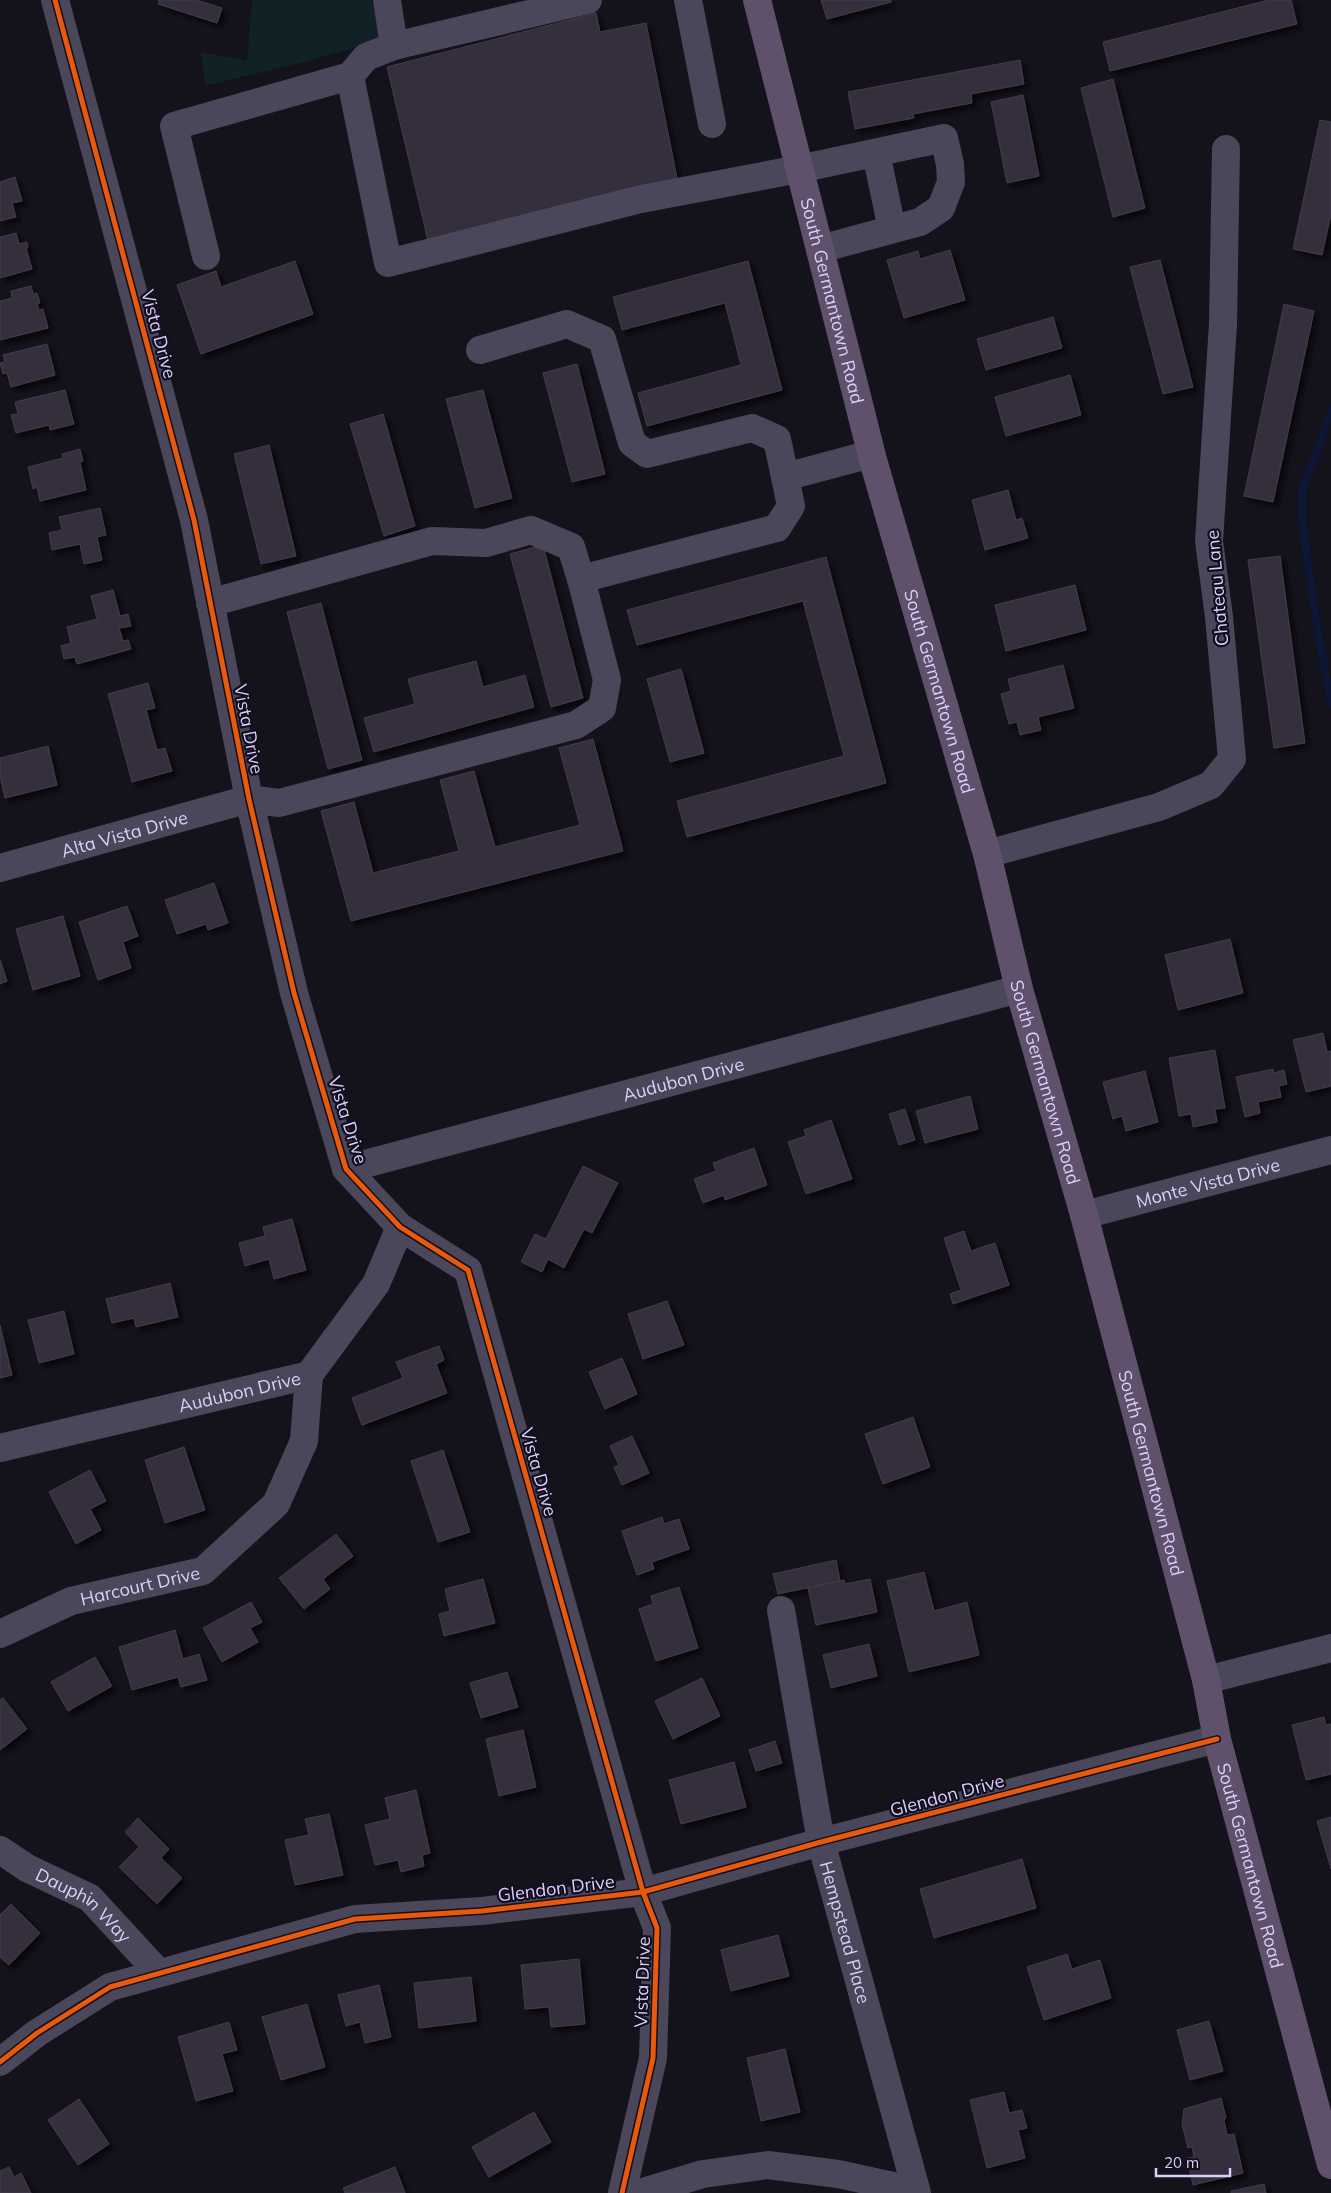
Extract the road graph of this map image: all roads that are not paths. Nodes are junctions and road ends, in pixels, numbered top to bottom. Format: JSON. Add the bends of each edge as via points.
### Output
{"nodes":[{"id":1,"x":55,"y":0,"type":"edge"},
{"id":2,"x":387,"y":0,"type":"edge"},
{"id":3,"x":588,"y":0,"type":"edge"},
{"id":4,"x":688,"y":0,"type":"edge"},
{"id":5,"x":757,"y":0,"type":"edge"},
{"id":6,"x":394,"y":46,"type":"junction"},
{"id":7,"x":350,"y":76,"type":"junction"},
{"id":8,"x":712,"y":124,"type":"dead end"},
{"id":9,"x":1226,"y":149,"type":"dead end"},
{"id":10,"x":876,"y":154,"type":"junction"},
{"id":11,"x":799,"y":169,"type":"junction"},
{"id":12,"x":892,"y":229,"type":"junction"},
{"id":13,"x":820,"y":249,"type":"junction"},
{"id":14,"x":206,"y":256,"type":"dead end"},
{"id":15,"x":480,"y":350,"type":"dead end"},
{"id":16,"x":871,"y":454,"type":"junction"},
{"id":17,"x":785,"y":477,"type":"junction"},
{"id":18,"x":581,"y":579,"type":"junction"},
{"id":19,"x":210,"y":603,"type":"junction"},
{"id":20,"x":249,"y":799,"type":"junction"},
{"id":21,"x":987,"y":854,"type":"junction"},
{"id":22,"x":0,"y":868,"type":"edge"},
{"id":23,"x":1020,"y":989,"type":"junction"},
{"id":24,"x":1331,"y":1150,"type":"edge"},
{"id":25,"x":346,"y":1169,"type":"junction"},
{"id":26,"x":1084,"y":1215,"type":"junction"},
{"id":27,"x":400,"y":1226,"type":"junction"},
{"id":28,"x":310,"y":1375,"type":"junction"},
{"id":29,"x":0,"y":1448,"type":"edge"},
{"id":30,"x":781,"y":1610,"type":"dead end"},
{"id":31,"x":0,"y":1634,"type":"edge"},
{"id":32,"x":1331,"y":1648,"type":"edge"},
{"id":33,"x":1206,"y":1680,"type":"junction"},
{"id":34,"x":1217,"y":1739,"type":"junction"},
{"id":35,"x":821,"y":1842,"type":"junction"},
{"id":36,"x":0,"y":1850,"type":"edge"},
{"id":37,"x":643,"y":1892,"type":"junction"},
{"id":38,"x":159,"y":1973,"type":"junction"},
{"id":39,"x":0,"y":2062,"type":"edge"},
{"id":40,"x":1331,"y":2165,"type":"edge"},
{"id":41,"x":916,"y":2192,"type":"edge"},
{"id":42,"x":622,"y":2193,"type":"edge"},
{"id":43,"x":640,"y":2193,"type":"edge"}],
"edges":[{"from":1,"to":19,"type":"street","name":"Vista Drive","via":[[194,520]]},
{"from":2,"to":6,"type":"street"},
{"from":3,"to":6,"type":"street"},
{"from":4,"to":8,"type":"street"},
{"from":5,"to":11,"type":"main road","name":"South Germantown Road"},
{"from":6,"to":7,"type":"street","via":[[366,57]]},
{"from":7,"to":11,"type":"street","via":[[388,262],[641,199]]},
{"from":7,"to":14,"type":"street","via":[[174,126]]},
{"from":9,"to":21,"type":"street","name":"Chateau Lane","via":[[1222,324],[1209,541],[1232,759],[1211,785],[1159,807]]},
{"from":10,"to":11,"type":"street"},
{"from":10,"to":12,"type":"street"},
{"from":10,"to":12,"type":"street","via":[[944,138],[950,164],[951,182],[941,208],[920,222]]},
{"from":11,"to":13,"type":"main road","name":"South Germantown Road"},
{"from":12,"to":13,"type":"street"},
{"from":13,"to":16,"type":"main road","name":"South Germantown Road"},
{"from":15,"to":17,"type":"street","via":[[567,324],[602,338],[632,443],[647,454],[752,428],[777,439]]},
{"from":16,"to":17,"type":"street"},
{"from":16,"to":21,"type":"main road","name":"South Germantown Road"},
{"from":17,"to":18,"type":"street","via":[[791,506],[777,528]]},
{"from":18,"to":19,"type":"street","via":[[571,547],[531,530],[486,543],[432,541]]},
{"from":18,"to":20,"type":"street","via":[[608,680],[602,708],[576,725],[334,789],[279,803]]},
{"from":19,"to":20,"type":"street","name":"Vista Drive"},
{"from":20,"to":22,"type":"street","name":"Alta Vista Drive"},
{"from":20,"to":25,"type":"street","name":"Vista Drive","via":[[294,993]]},
{"from":21,"to":23,"type":"main road","name":"South Germantown Road"},
{"from":23,"to":25,"type":"street","name":"Audubon Drive"},
{"from":23,"to":26,"type":"main road","name":"South Germantown Road"},
{"from":24,"to":26,"type":"street","name":"Monte Vista Drive"},
{"from":25,"to":27,"type":"street","name":"Vista Drive"},
{"from":26,"to":33,"type":"main road","name":"South Germantown Road"},
{"from":27,"to":28,"type":"street","name":"Audubon Drive","via":[[376,1284]]},
{"from":27,"to":37,"type":"street","name":"Vista Drive","via":[[468,1270]]},
{"from":28,"to":29,"type":"street","name":"Audubon Drive"},
{"from":28,"to":31,"type":"street","name":"Harcourt Drive","via":[[304,1441],[276,1504],[203,1571],[71,1601]]},
{"from":30,"to":35,"type":"street","name":"Hempstead Place"},
{"from":32,"to":33,"type":"street"},
{"from":33,"to":34,"type":"main road","name":"South Germantown Road"},
{"from":34,"to":35,"type":"street","name":"Glendon Drive"},
{"from":34,"to":40,"type":"main road","name":"South Germantown Road"},
{"from":35,"to":37,"type":"street","name":"Glendon Drive"},
{"from":35,"to":41,"type":"street","name":"Hempstead Place"},
{"from":36,"to":38,"type":"street","name":"Dauphin Way","via":[[27,1868],[90,1898]]},
{"from":37,"to":38,"type":"street","name":"Glendon Drive","via":[[482,1911],[355,1919]]},
{"from":37,"to":42,"type":"street","name":"Vista Drive","via":[[657,1928],[653,2058]]},
{"from":38,"to":39,"type":"street","name":"Glendon Drive","via":[[110,1987],[37,2033]]},
{"from":41,"to":43,"type":"street","via":[[838,2174],[768,2165],[703,2174]]}]}
